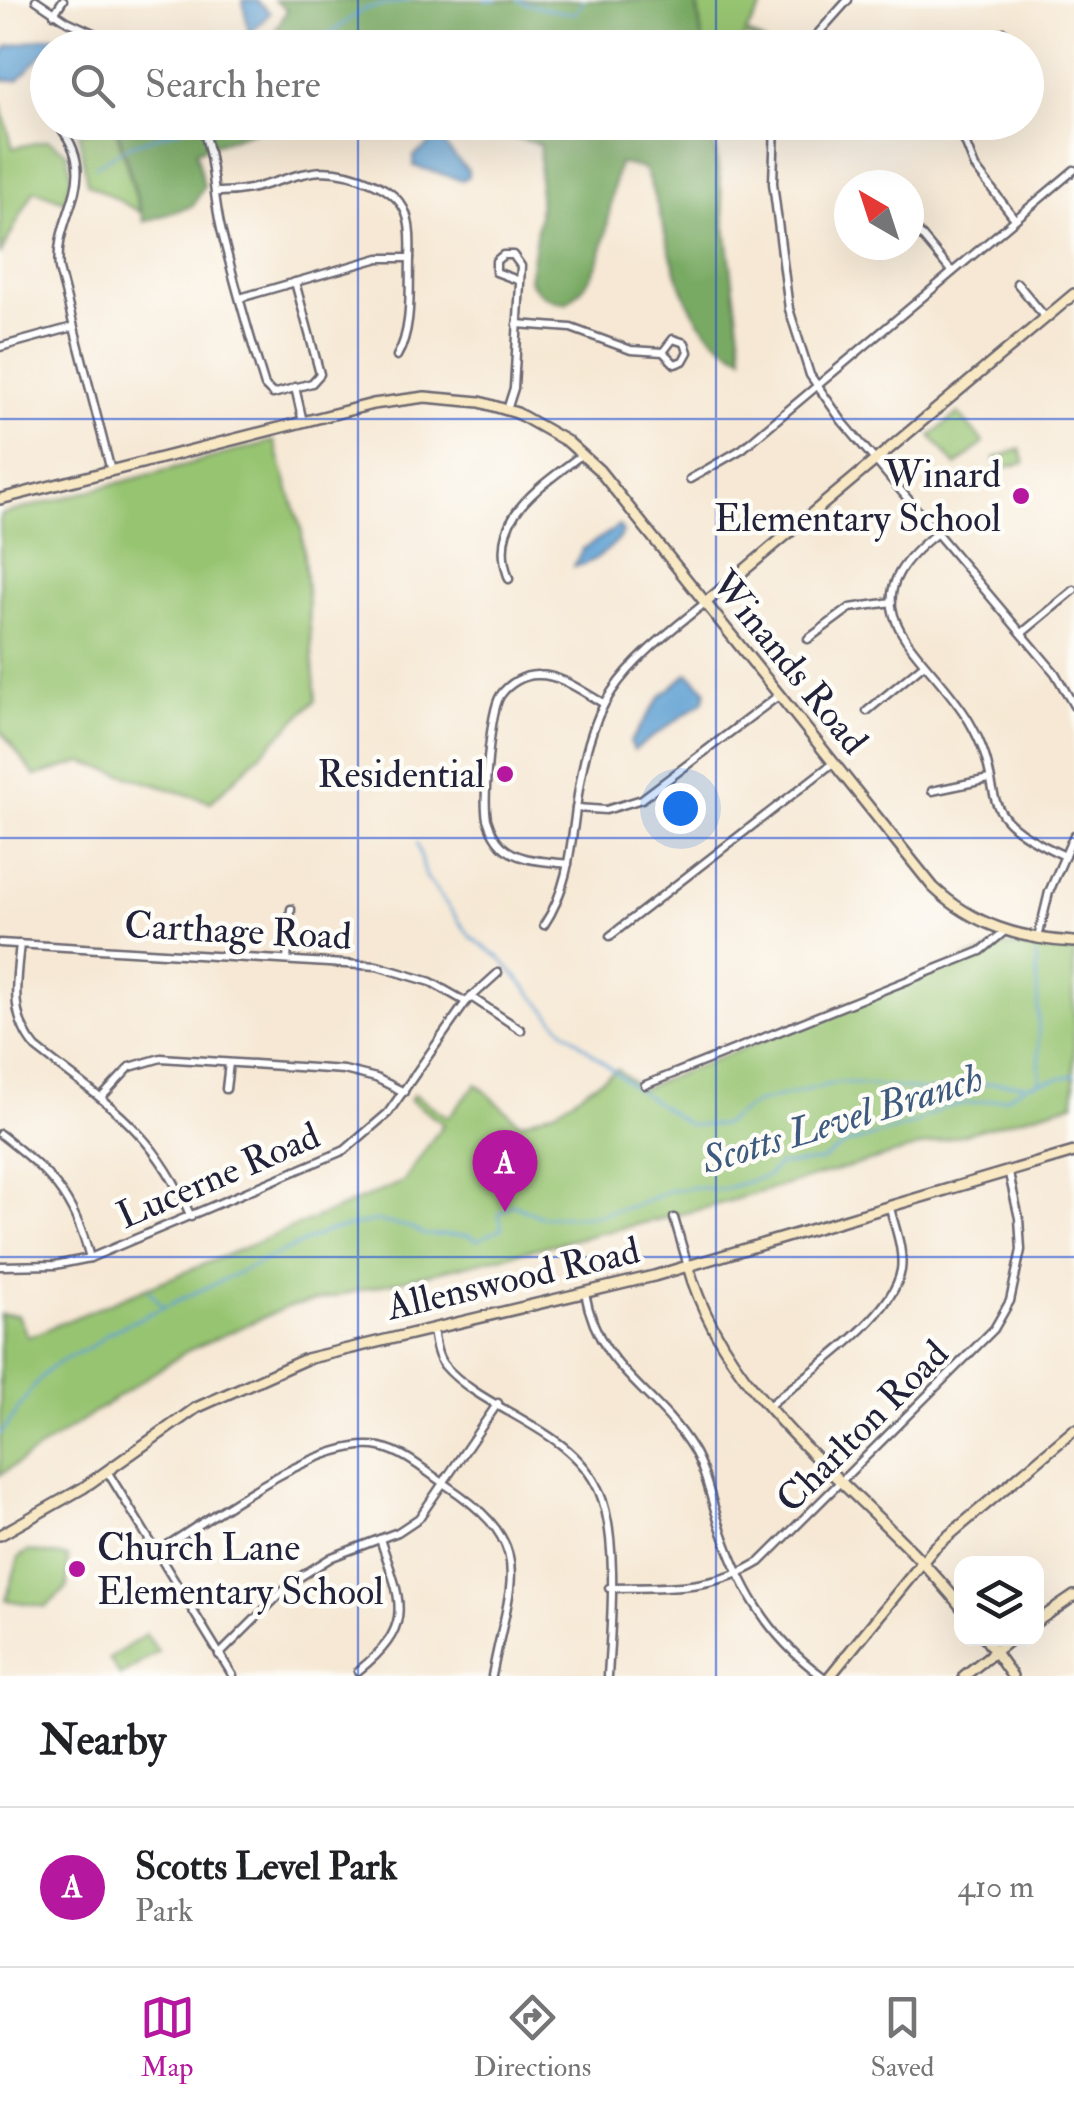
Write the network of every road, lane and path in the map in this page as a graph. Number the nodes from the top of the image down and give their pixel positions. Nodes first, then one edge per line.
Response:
1 (36, 0) edge
2 (64, 0) edge
3 (848, 0) edge
4 (54, 14) junction
5 (88, 30) edge
6 (821, 30) edge
7 (70, 140) edge
8 (206, 140) edge
9 (774, 140) edge
10 (965, 140) edge
11 (1074, 170) edge
12 (216, 192) junction
13 (1015, 219) junction
14 (924, 239) edge
15 (410, 258) junction
16 (952, 272) junction
17 (520, 281) junction
18 (295, 282) junction
19 (1017, 283) dead end
20 (1074, 294) edge
21 (240, 298) junction
22 (1044, 317) junction
23 (517, 324) junction
24 (73, 326) junction
25 (0, 346) edge
26 (663, 352) dead end
27 (397, 356) dead end
28 (816, 386) junction
29 (295, 387) junction
30 (507, 410) junction
31 (303, 422) junction
32 (582, 454) junction
33 (875, 460) junction
34 (110, 471) junction
35 (690, 479) dead end
36 (0, 499) edge
37 (937, 533) junction
38 (509, 578) dead end
39 (1074, 590) edge
40 (892, 602) junction
41 (705, 603) junction
42 (1022, 633) junction
43 (808, 639) dead end
44 (924, 665) junction
45 (778, 696) junction
46 (1073, 702) edge
47 (602, 703) junction
48 (868, 711) dead end
49 (834, 764) junction
50 (989, 778) junction
51 (932, 791) dead end
52 (576, 808) junction
53 (1074, 835) edge
54 (1065, 856) junction
55 (568, 864) junction
56 (291, 910) dead end
57 (544, 925) dead end
58 (1004, 931) junction
59 (610, 936) dead end
60 (1038, 939) junction
61 (1074, 942) edge
62 (0, 943) edge
63 (20, 944) junction
64 (287, 960) junction
65 (498, 973) dead end
66 (468, 1000) junction
67 (522, 1030) dead end
68 (229, 1063) junction
69 (645, 1085) dead end
70 (226, 1089) dead end
71 (404, 1092) junction
72 (100, 1098) junction
73 (0, 1134) edge
74 (1074, 1152) edge
75 (1008, 1174) junction
76 (890, 1208) junction
77 (191, 1217) junction
78 (674, 1218) dead end
79 (90, 1258) junction
80 (0, 1266) edge
81 (688, 1266) junction
82 (584, 1292) junction
83 (432, 1327) junction
84 (498, 1403) junction
85 (770, 1405) junction
86 (1074, 1430) edge
87 (107, 1470) junction
88 (844, 1482) junction
89 (444, 1484) junction
90 (0, 1536) edge
91 (380, 1538) junction
92 (156, 1552) junction
93 (924, 1559) junction
94 (737, 1574) junction
95 (609, 1588) junction
96 (1074, 1596) edge
97 (954, 1598) edge
98 (1044, 1617) edge
99 (991, 1646) edge
100 (1001, 1646) edge
101 (994, 1651) junction
102 (219, 1655) junction
103 (358, 1671) dead end
104 (233, 1676) edge
105 (492, 1676) edge
106 (608, 1676) edge
107 (826, 1676) edge
108 (964, 1676) edge
109 (1012, 1676) edge

1 - 4 street
2 - 4 street
3 - 6 street
4 - 5 street
7 - 24 street
8 - 12 street
9 - 28 street
10 - 13 street
11 - 13 street
12 - 15 street
12 - 21 street
13 - 16 street
14 - 16 street
15 - 18 street
15 - 27 street
16 - 28 street
17 - 17 street
17 - 23 street
18 - 21 street
18 - 29 street
19 - 22 street
20 - 22 street
21 - 29 street
22 - 33 street
23 - 26 street
23 - 30 street
24 - 25 street
24 - 34 street
28 - 33 street
28 - 35 street
29 - 31 street
30 - 31 street, Winands Road
30 - 32 street, Winands Road
31 - 34 street, Winands Road
32 - 38 street
32 - 41 street, Winands Road
33 - 37 street
33 - 41 street
34 - 36 street, Winands Road
37 - 40 street
37 - 42 street
39 - 42 street
40 - 43 street
40 - 44 street
41 - 45 street, Winands Road
41 - 47 street
42 - 46 street
44 - 48 street
44 - 50 street
45 - 49 street, Winands Road
45 - 52 street
47 - 52 street
47 - 55 street
49 - 58 street, Winands Road
49 - 59 street
50 - 51 street
50 - 54 street
52 - 55 street
53 - 54 street
54 - 60 street
55 - 57 street
56 - 64 street
58 - 60 street, Winands Road
58 - 69 street
60 - 61 street, Winands Road
62 - 63 street, Carthage Road
63 - 64 street, Carthage Road
63 - 72 street
64 - 66 street, Carthage Road
65 - 66 street, Lucerne Road
66 - 67 street, Carthage Road
66 - 71 street, Lucerne Road
68 - 70 street
68 - 71 street
68 - 72 street
71 - 77 street, Lucerne Road
72 - 77 street
73 - 79 street
74 - 75 street, Allenswood Road
75 - 76 street, Allenswood Road
75 - 88 street, Charlton Road
76 - 81 street, Allenswood Road
76 - 85 street
77 - 79 street, Lucerne Road
78 - 81 street
79 - 80 street, Lucerne Road
81 - 82 street, Allenswood Road
81 - 85 street
82 - 83 street, Allenswood Road
82 - 94 street
83 - 84 street
83 - 87 street, Allenswood Road
84 - 89 street
84 - 95 street
85 - 88 street
86 - 93 street
87 - 90 street, Allenswood Road
87 - 92 street
88 - 93 street
88 - 94 street, Charlton Road
89 - 91 street
89 - 92 street
89 - 105 street
91 - 102 street
91 - 103 street
92 - 102 street
93 - 97 street
93 - 107 street
94 - 95 street, Charlton Road
94 - 107 street
95 - 106 street
96 - 98 street
99 - 101 street
100 - 101 street
101 - 108 street
101 - 109 street
102 - 104 street

